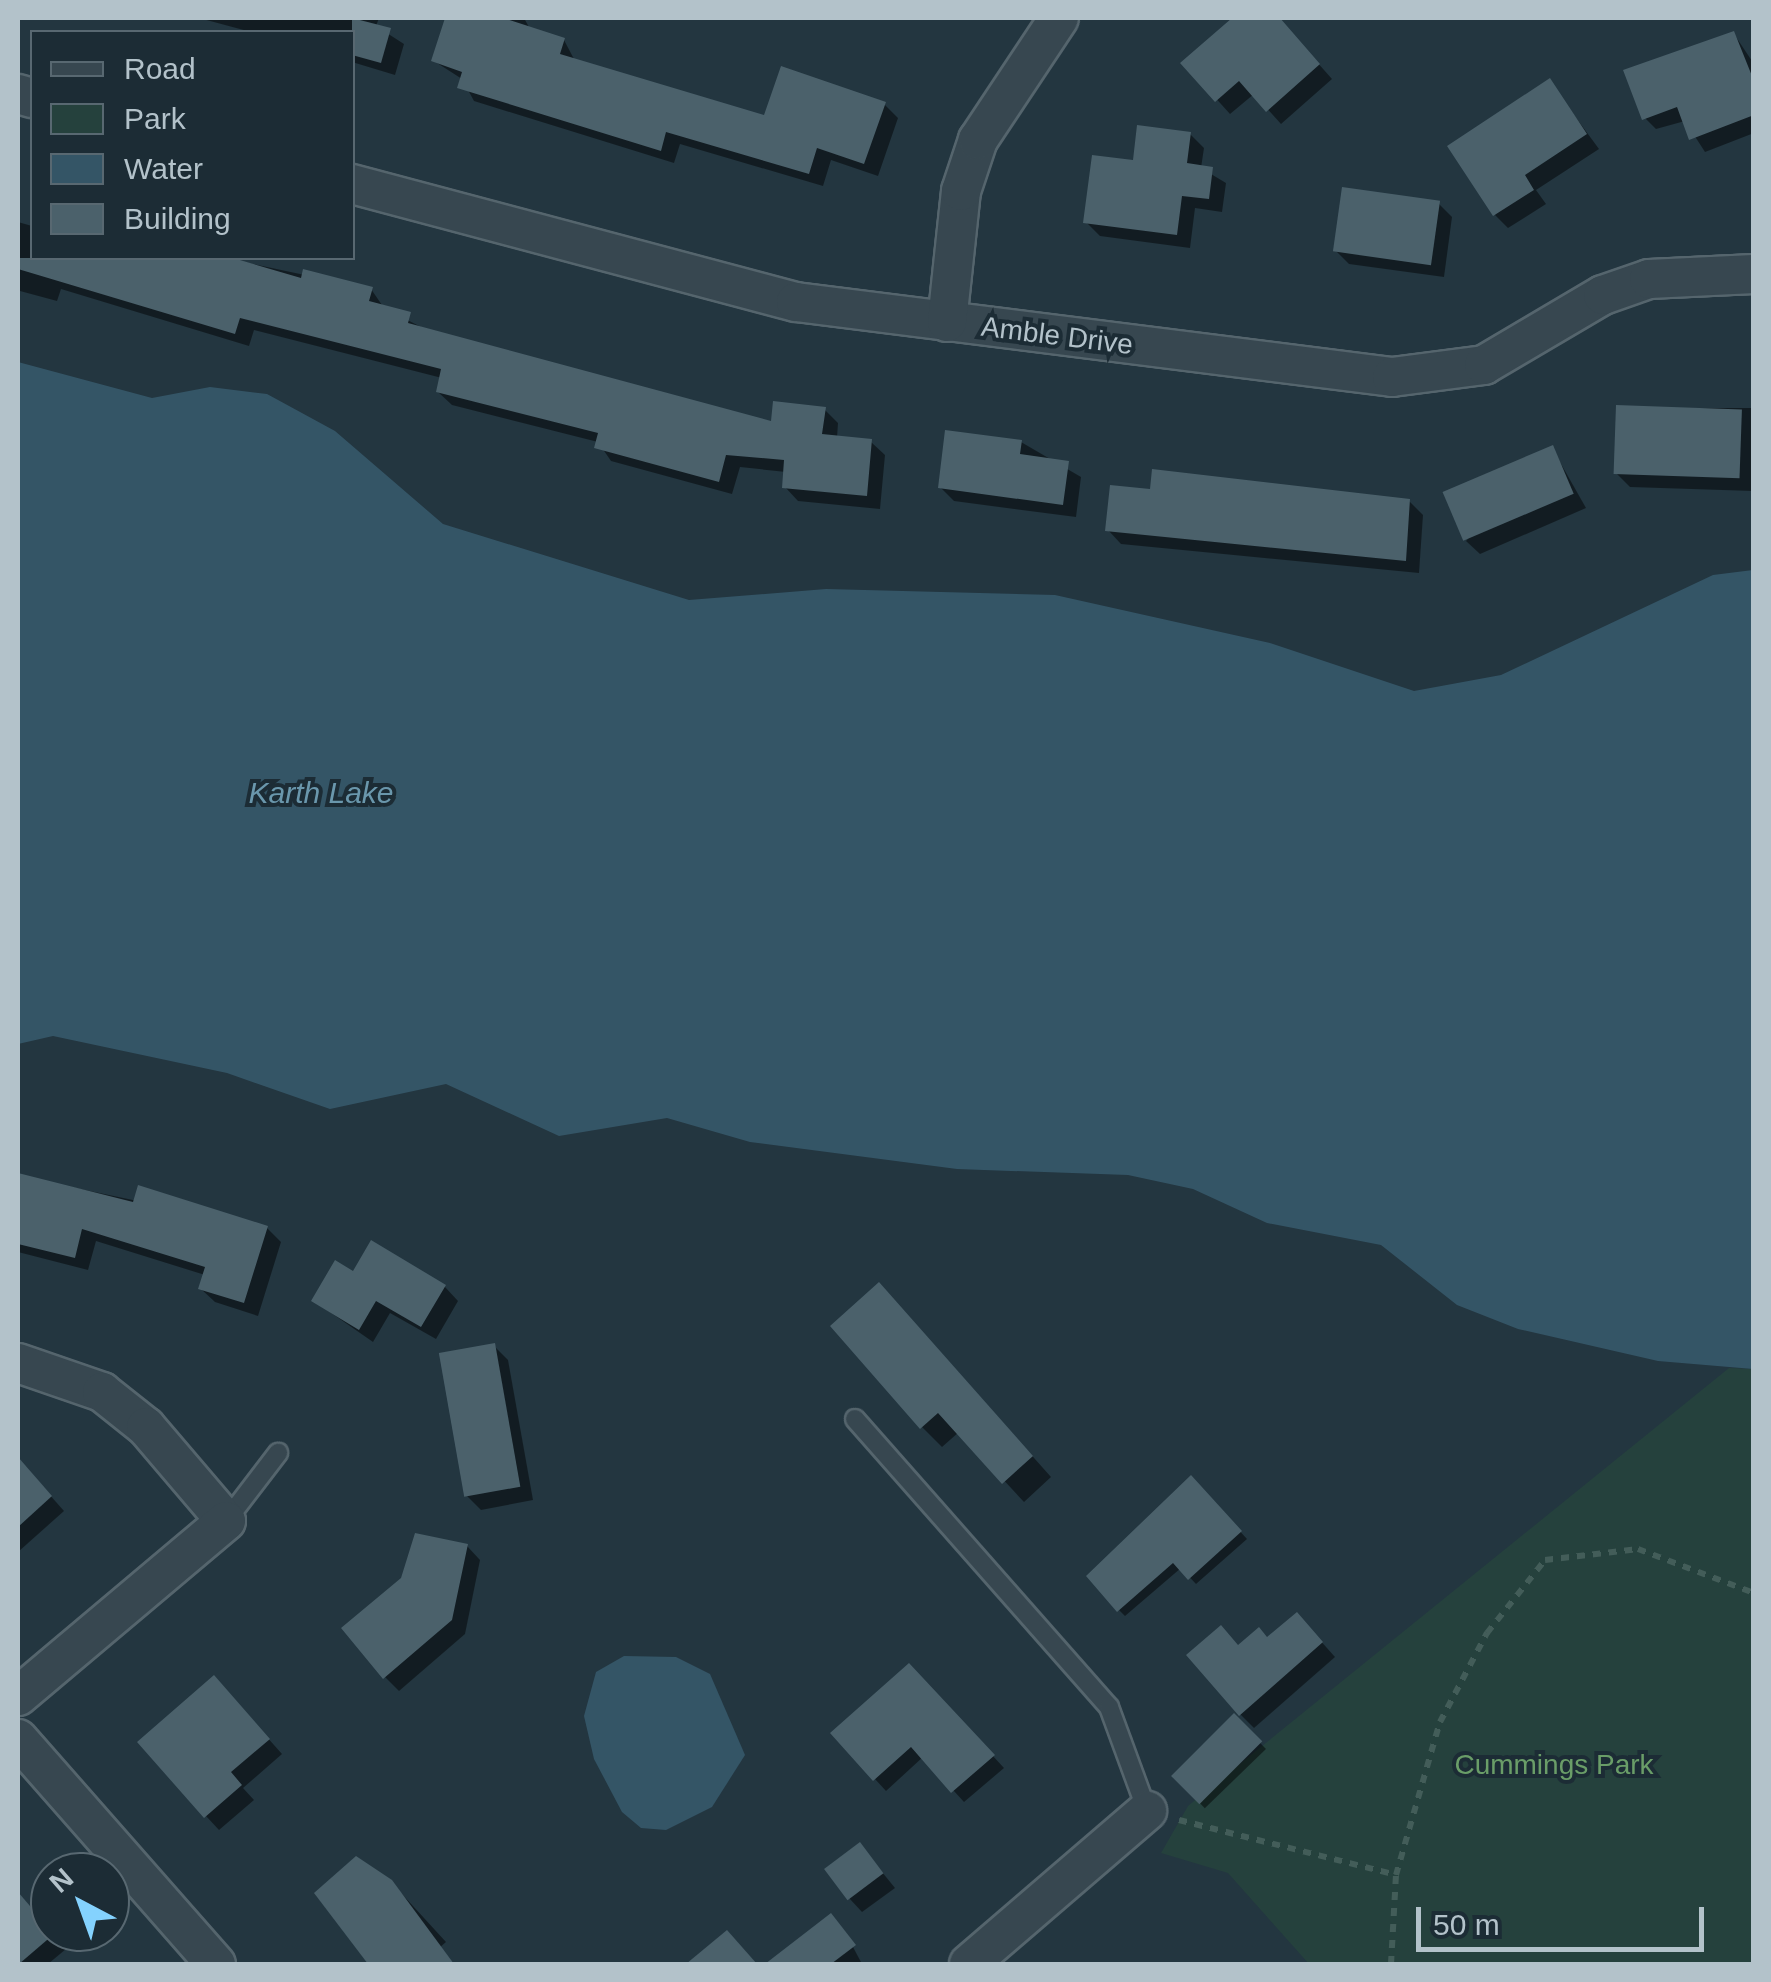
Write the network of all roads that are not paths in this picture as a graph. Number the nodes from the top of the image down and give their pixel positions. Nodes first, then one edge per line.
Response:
1 (1059, 18) edge
2 (355, 185) edge
3 (1754, 274) edge
4 (947, 322) junction
5 (18, 1363) edge
6 (855, 1419) dead end
7 (278, 1452) dead end
8 (226, 1520) junction
9 (18, 1696) edge
10 (18, 1739) edge
11 (1147, 1812) joint
12 (216, 1964) edge
13 (969, 1964) edge

1 - 4 street
2 - 4 street, Amble Drive
3 - 4 street, Amble Drive
5 - 8 street
6 - 11 lane
7 - 8 lane
8 - 9 street
10 - 12 street
11 - 13 street

